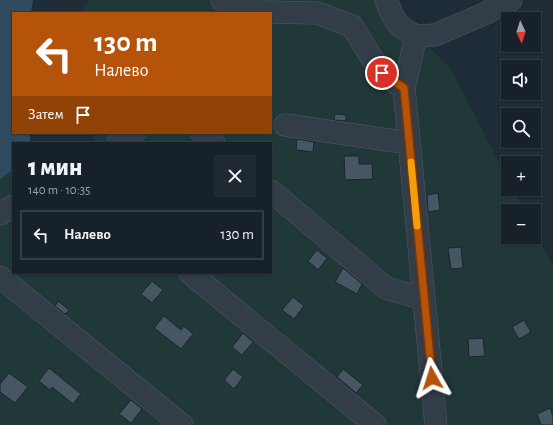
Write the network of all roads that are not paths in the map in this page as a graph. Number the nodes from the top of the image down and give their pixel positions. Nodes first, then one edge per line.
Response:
1 (222, 0) edge
2 (386, 0) edge
3 (511, 0) edge
4 (264, 12) edge
5 (272, 12) edge
6 (416, 36) junction
7 (404, 88) junction
8 (285, 125) dead end
9 (132, 134) edge
10 (203, 134) edge
11 (120, 142) edge
12 (213, 142) edge
13 (409, 142) junction
14 (272, 192) edge
15 (12, 207) edge
16 (0, 214) edge
17 (191, 274) edge
18 (0, 277) edge
19 (424, 299) junction
20 (182, 425) edge
21 (375, 425) edge
22 (436, 425) edge

1 - 4 street
2 - 6 street
3 - 6 street
5 - 7 street
6 - 7 street
7 - 13 street
8 - 13 street
9 - 11 street
10 - 12 street
13 - 19 street
14 - 19 street
15 - 16 street
17 - 21 street
18 - 20 street
19 - 22 street

